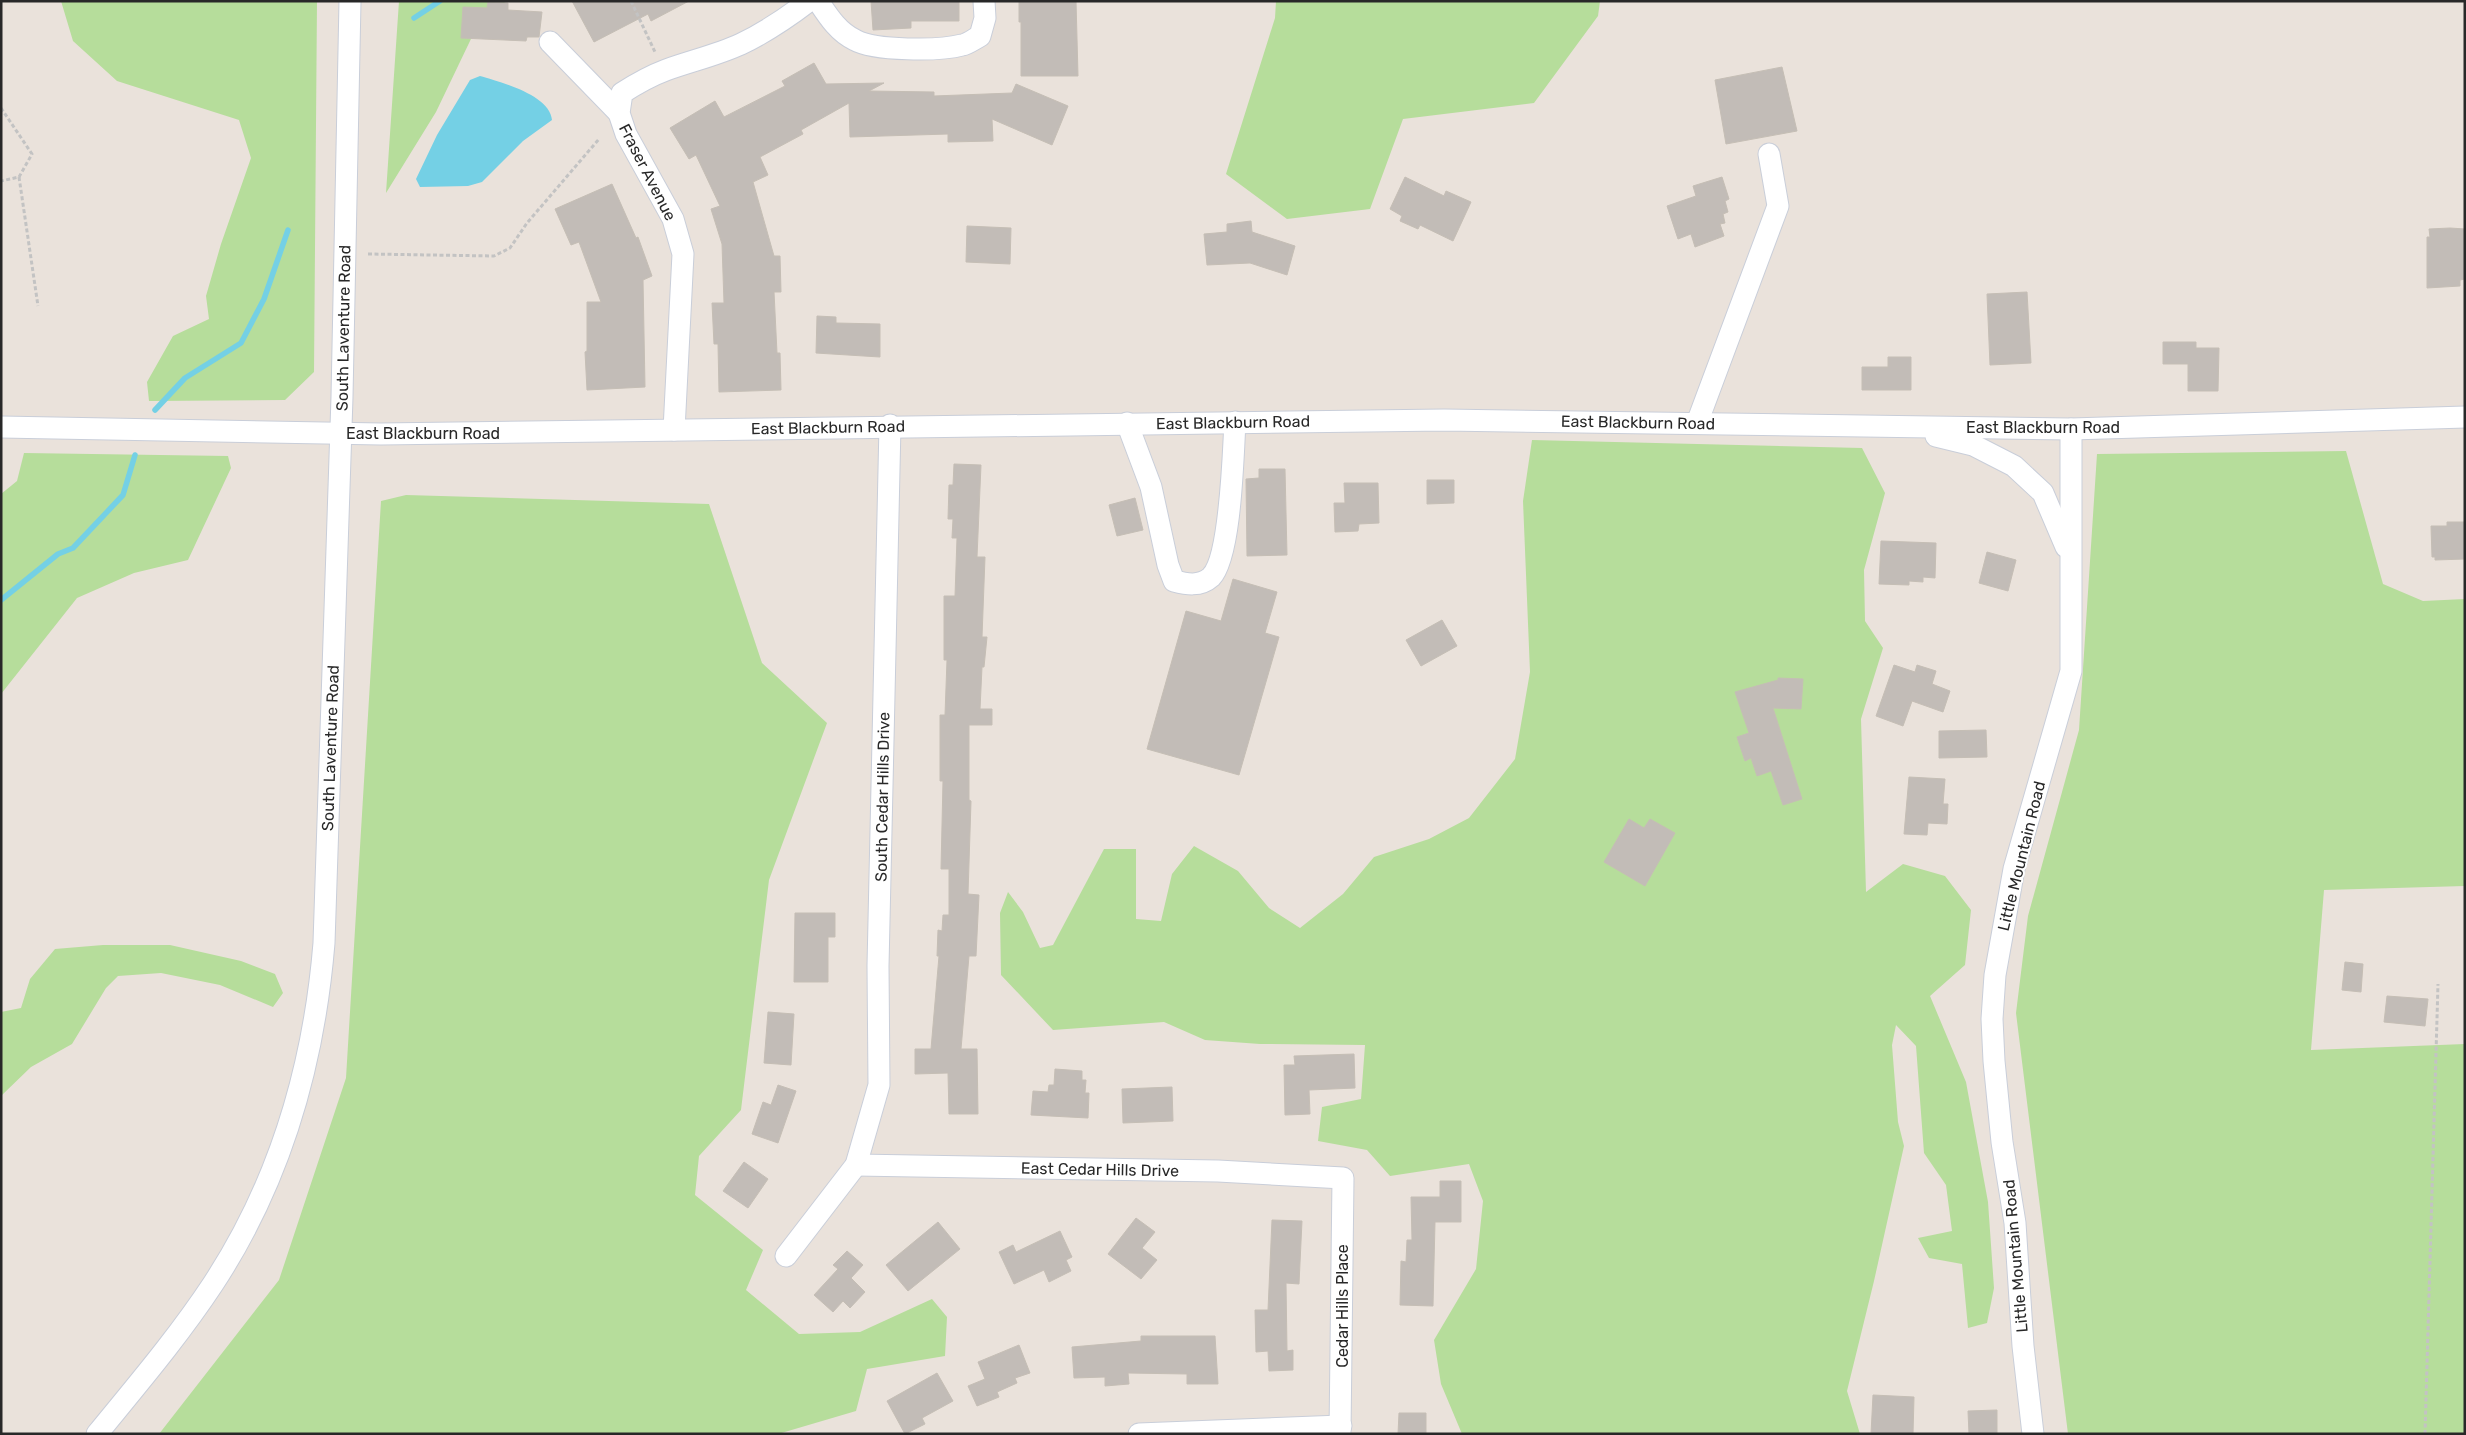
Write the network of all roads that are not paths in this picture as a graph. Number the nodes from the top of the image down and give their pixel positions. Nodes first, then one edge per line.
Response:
1 (350, 1) edge
2 (809, 1) edge
3 (818, 1) edge
4 (984, 1) edge
5 (550, 42) dead end
6 (619, 113) junction
7 (1769, 154) dead end
8 (2465, 417) edge
9 (1235, 422) junction
10 (1127, 423) junction
11 (1697, 423) junction
12 (890, 425) junction
13 (1901, 427) junction
14 (1, 428) edge
15 (2071, 429) junction
16 (674, 430) junction
17 (340, 433) junction
18 (2071, 561) junction
19 (856, 1166) junction
20 (1342, 1178) joint
21 (786, 1256) dead end
22 (1340, 1430) edge
23 (97, 1434) edge
24 (1140, 1434) edge
25 (2033, 1434) edge

1 - 17 street, South Laventure Road
2 - 6 street, Fraser Avenue
3 - 4 street
5 - 6 street
6 - 16 street, Fraser Avenue
7 - 11 street
8 - 15 street, East Blackburn Road
9 - 10 street, East Blackburn Road
9 - 10 street
9 - 11 street, East Blackburn Road
10 - 12 street, East Blackburn Road
11 - 13 street, East Blackburn Road
12 - 16 street, East Blackburn Road
12 - 19 street, South Cedar Hills Drive
13 - 15 street, East Blackburn Road
13 - 18 street
14 - 17 street, East Blackburn Road
15 - 18 street, Little Mountain Road
16 - 17 street, East Blackburn Road
17 - 23 street, South Laventure Road
18 - 25 street, Little Mountain Road
19 - 20 street, East Cedar Hills Drive
19 - 21 street
20 - 22 street, Cedar Hills Place
22 - 24 street

